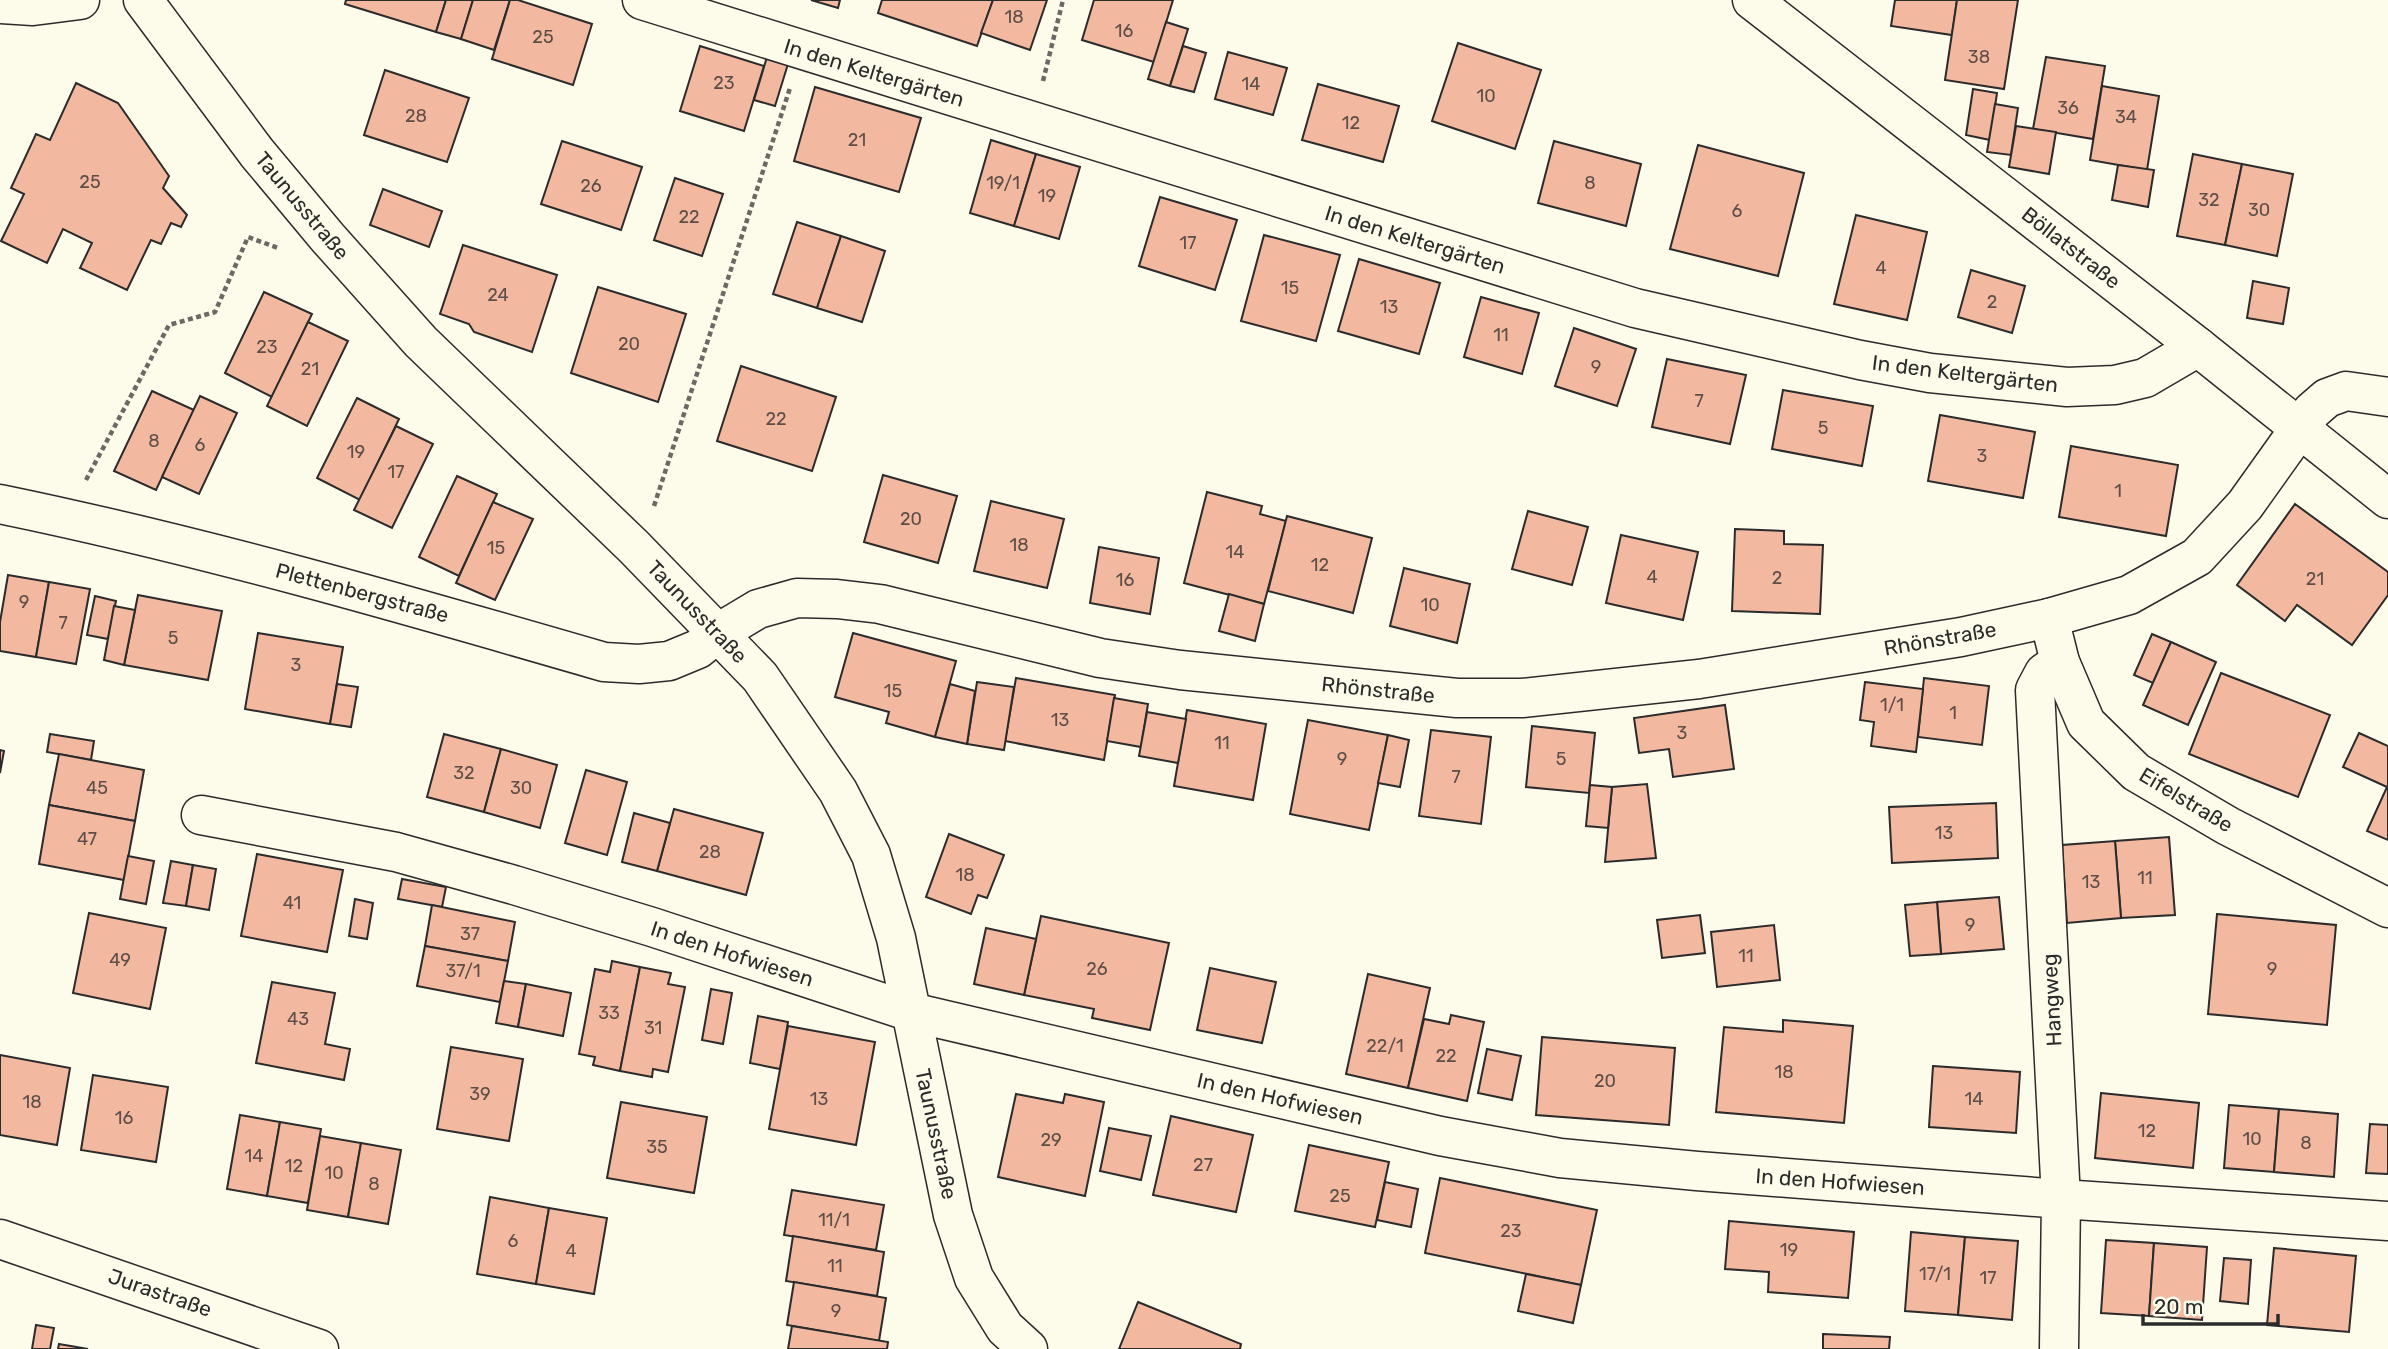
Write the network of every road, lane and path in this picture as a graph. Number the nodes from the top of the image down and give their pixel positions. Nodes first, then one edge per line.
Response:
1 (80, 0) edge
2 (143, 0) edge
3 (642, 0) edge
4 (1063, 0) edge
5 (1752, 0) edge
6 (0, 4) edge
7 (802, 51) junction
8 (1033, 122) junction
9 (328, 238) junction
10 (2198, 347) junction
11 (2388, 397) edge
12 (2300, 428) junction
13 (2388, 499) edge
14 (0, 505) edge
15 (65, 518) junction
16 (634, 547) junction
17 (2049, 618) junction
18 (718, 633) junction
19 (2060, 662) junction
20 (201, 815) dead end
21 (2388, 908) edge
22 (911, 1012) junction
23 (2061, 1199) junction
24 (2388, 1221) edge
25 (0, 1239) edge
26 (319, 1349) edge
27 (1028, 1349) edge
28 (2059, 1349) edge

1 - 6 street
2 - 9 street, Taunusstraße
3 - 7 street, In den Keltergärten
4 - 8 path
5 - 10 street, Böllatstraße
7 - 8 street, In den Keltergärten
7 - 16 path
8 - 10 street, In den Keltergärten
9 - 15 path
9 - 16 street, Taunusstraße
10 - 12 street, Böllatstraße
11 - 12 street
12 - 13 street, Böllatstraße
12 - 17 street
14 - 15 street, Plettenbergstraße
15 - 18 street, Plettenbergstraße
16 - 18 street, Taunusstraße
17 - 18 street, Rhönstraße
17 - 19 street, Eifelstraße
18 - 22 street, Taunusstraße
19 - 21 street, Eifelstraße
19 - 23 street, Hangweg
20 - 22 street, In den Hofwiesen
22 - 23 street, In den Hofwiesen
22 - 27 street, Taunusstraße
23 - 24 street, In den Hofwiesen
23 - 28 street, Hangweg
25 - 26 street, Jurastraße

